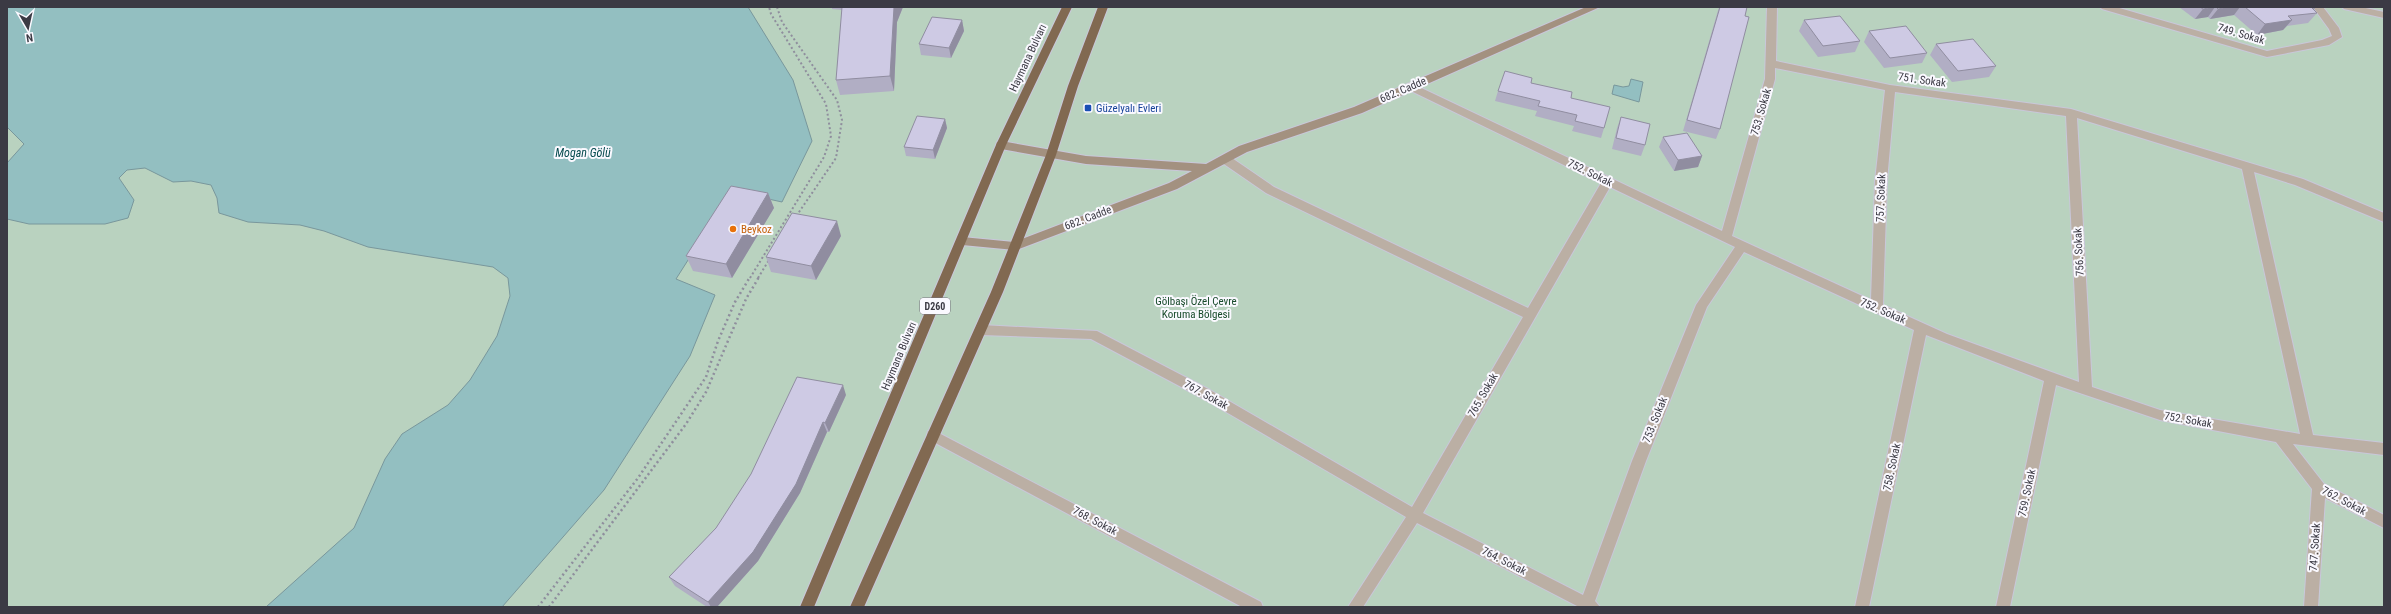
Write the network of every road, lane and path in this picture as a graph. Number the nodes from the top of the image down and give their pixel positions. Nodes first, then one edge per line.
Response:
1 (769, 7) edge
2 (777, 7) edge
3 (1068, 7) edge
4 (1103, 7) edge
5 (1595, 7) edge
6 (1772, 7) edge
7 (2105, 7) edge
8 (2318, 7) edge
9 (2347, 7) edge
10 (2384, 15) edge
11 (1770, 62) junction
12 (1411, 87) junction
13 (1890, 88) junction
14 (2071, 113) junction
15 (1001, 145) junction
16 (1051, 155) junction
17 (1225, 159) junction
18 (2247, 166) junction
19 (1209, 168) junction
20 (1608, 181) junction
21 (796, 217) edge
22 (2384, 218) edge
23 (1726, 238) junction
24 (962, 241) junction
25 (1015, 246) junction
26 (1742, 246) junction
27 (773, 254) edge
28 (1877, 308) junction
29 (1529, 314) junction
30 (1921, 327) junction
31 (982, 330) junction
32 (2051, 378) junction
33 (2086, 391) junction
34 (933, 434) junction
35 (2280, 437) junction
36 (2308, 440) junction
37 (2384, 449) edge
38 (2319, 488) junction
39 (1414, 515) junction
40 (2384, 522) edge
41 (1590, 605) edge
42 (538, 607) edge
43 (549, 607) edge
44 (807, 607) edge
45 (857, 607) edge
46 (1256, 607) edge
47 (1356, 607) edge
48 (1862, 607) edge
49 (2003, 607) edge
50 (2311, 607) edge

1 - 42 path
2 - 21 path
3 - 15 highway, Haymana Bulvarı / D260
4 - 16 highway
5 - 12 main road, 682. Cadde
6 - 11 street, 753. Sokak
7 - 8 street, 749. Sokak
9 - 10 street
11 - 13 street, 751. Sokak
11 - 23 street, 753. Sokak
12 - 17 main road, 682. Cadde
12 - 20 street, 752. Sokak
13 - 14 street, 751. Sokak
13 - 28 street, 757. Sokak
14 - 18 street
14 - 33 street, 756. Sokak
15 - 16 main road
15 - 24 highway, Haymana Bulvarı / D260
16 - 19 main road
16 - 25 highway
17 - 19 main road, 682. Cadde
17 - 29 street
18 - 22 street
18 - 36 street
19 - 25 main road, 682. Cadde
20 - 23 street, 752. Sokak
20 - 29 street, 765. Sokak
23 - 26 street, 752. Sokak
24 - 25 main road, 682. Cadde
24 - 44 highway, Haymana Bulvarı / D260
25 - 31 highway
26 - 28 street, 752. Sokak
26 - 41 street, 753. Sokak
27 - 43 path
28 - 30 street, 752. Sokak
29 - 39 street, 765. Sokak
30 - 32 street, 752. Sokak
30 - 48 street, 758. Sokak
31 - 34 highway
31 - 39 street, 767. Sokak
32 - 33 street, 752. Sokak
32 - 49 street, 759. Sokak
33 - 35 street, 752. Sokak
34 - 45 highway
34 - 46 street, 768. Sokak
35 - 36 street, 752. Sokak
35 - 38 street, 762. Sokak
36 - 37 street, 752. Sokak
38 - 40 street, 762. Sokak
38 - 50 street, 747. Sokak
39 - 41 street, 764. Sokak
39 - 47 street, 765. Sokak

